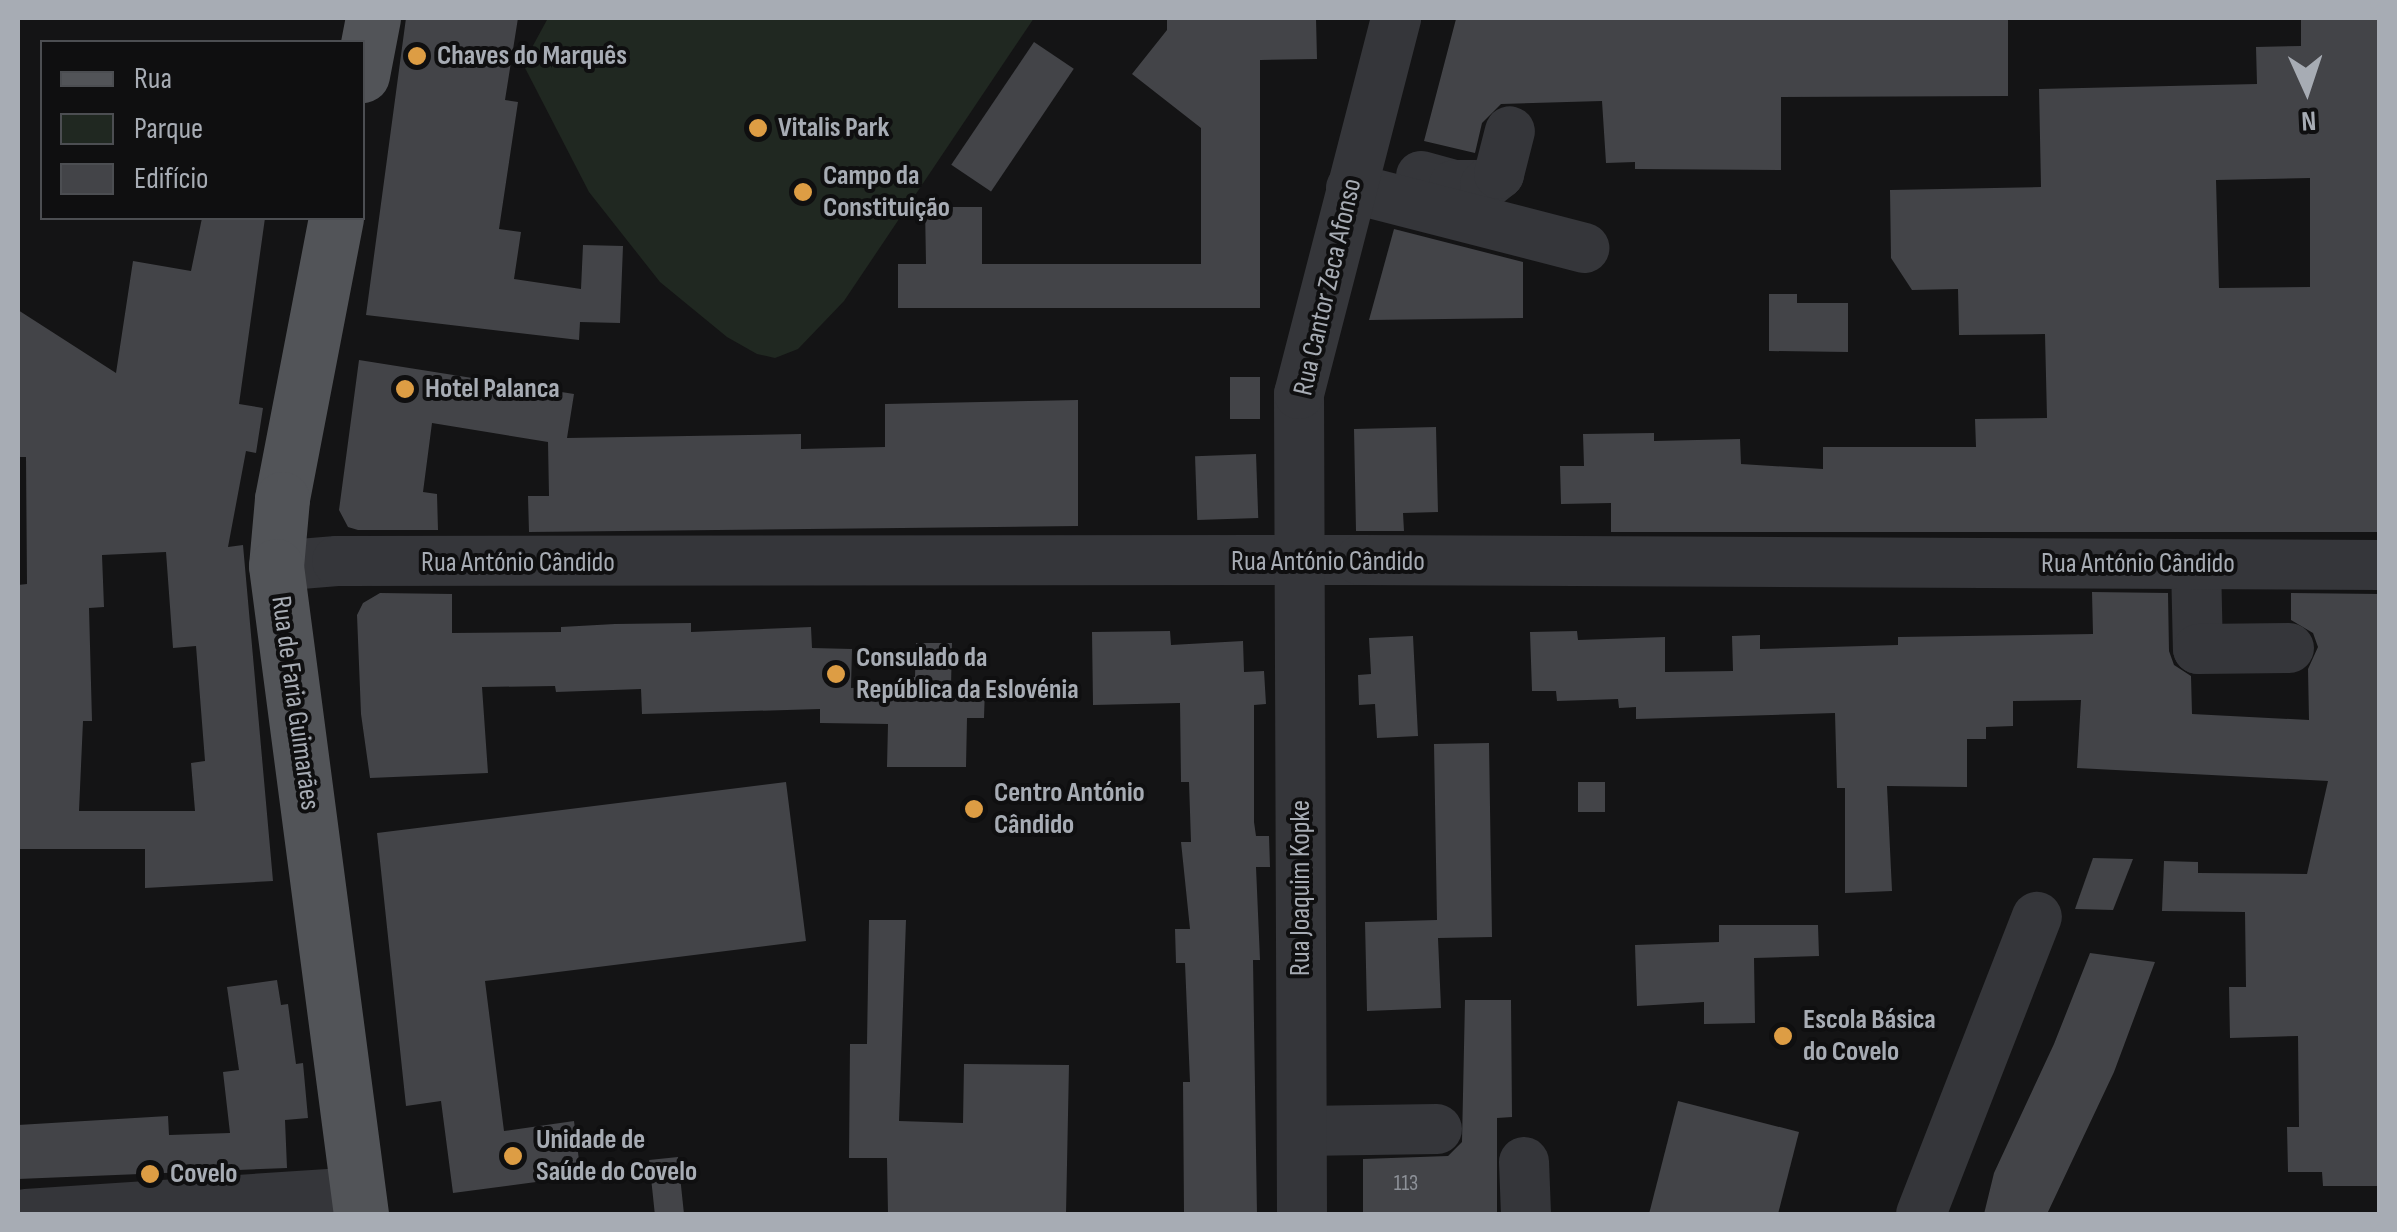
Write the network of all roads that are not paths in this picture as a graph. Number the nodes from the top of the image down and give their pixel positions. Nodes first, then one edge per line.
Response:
1 (1396, 18) edge
2 (1510, 131) dead end
3 (1354, 175) junction
4 (336, 220) edge
5 (1584, 248) dead end
6 (1299, 562) junction
7 (2196, 564) junction
8 (2380, 564) edge
9 (276, 566) junction
10 (2289, 648) dead end
11 (2037, 917) dead end
12 (1437, 1129) dead end
13 (1302, 1131) junction
14 (1524, 1162) dead end
15 (367, 1207) edge
16 (26, 1214) edge
17 (1302, 1214) edge
18 (1526, 1214) edge
19 (1921, 1214) edge

1 - 3 street, Rua Cantor Zeca Afonso
2 - 3 street
3 - 5 street
3 - 6 street, Rua Cantor Zeca Afonso
4 - 9 main road, Rua de Faria Guimarães
6 - 7 street, Rua António Cândido
6 - 9 street, Rua António Cândido
6 - 13 street, Rua Joaquim Kopke
7 - 8 street, Rua António Cândido
7 - 10 street
9 - 15 main road, Rua de Faria Guimarães
11 - 19 street
12 - 13 street
13 - 17 street, Rua Joaquim Kopke
14 - 18 street
15 - 16 street

